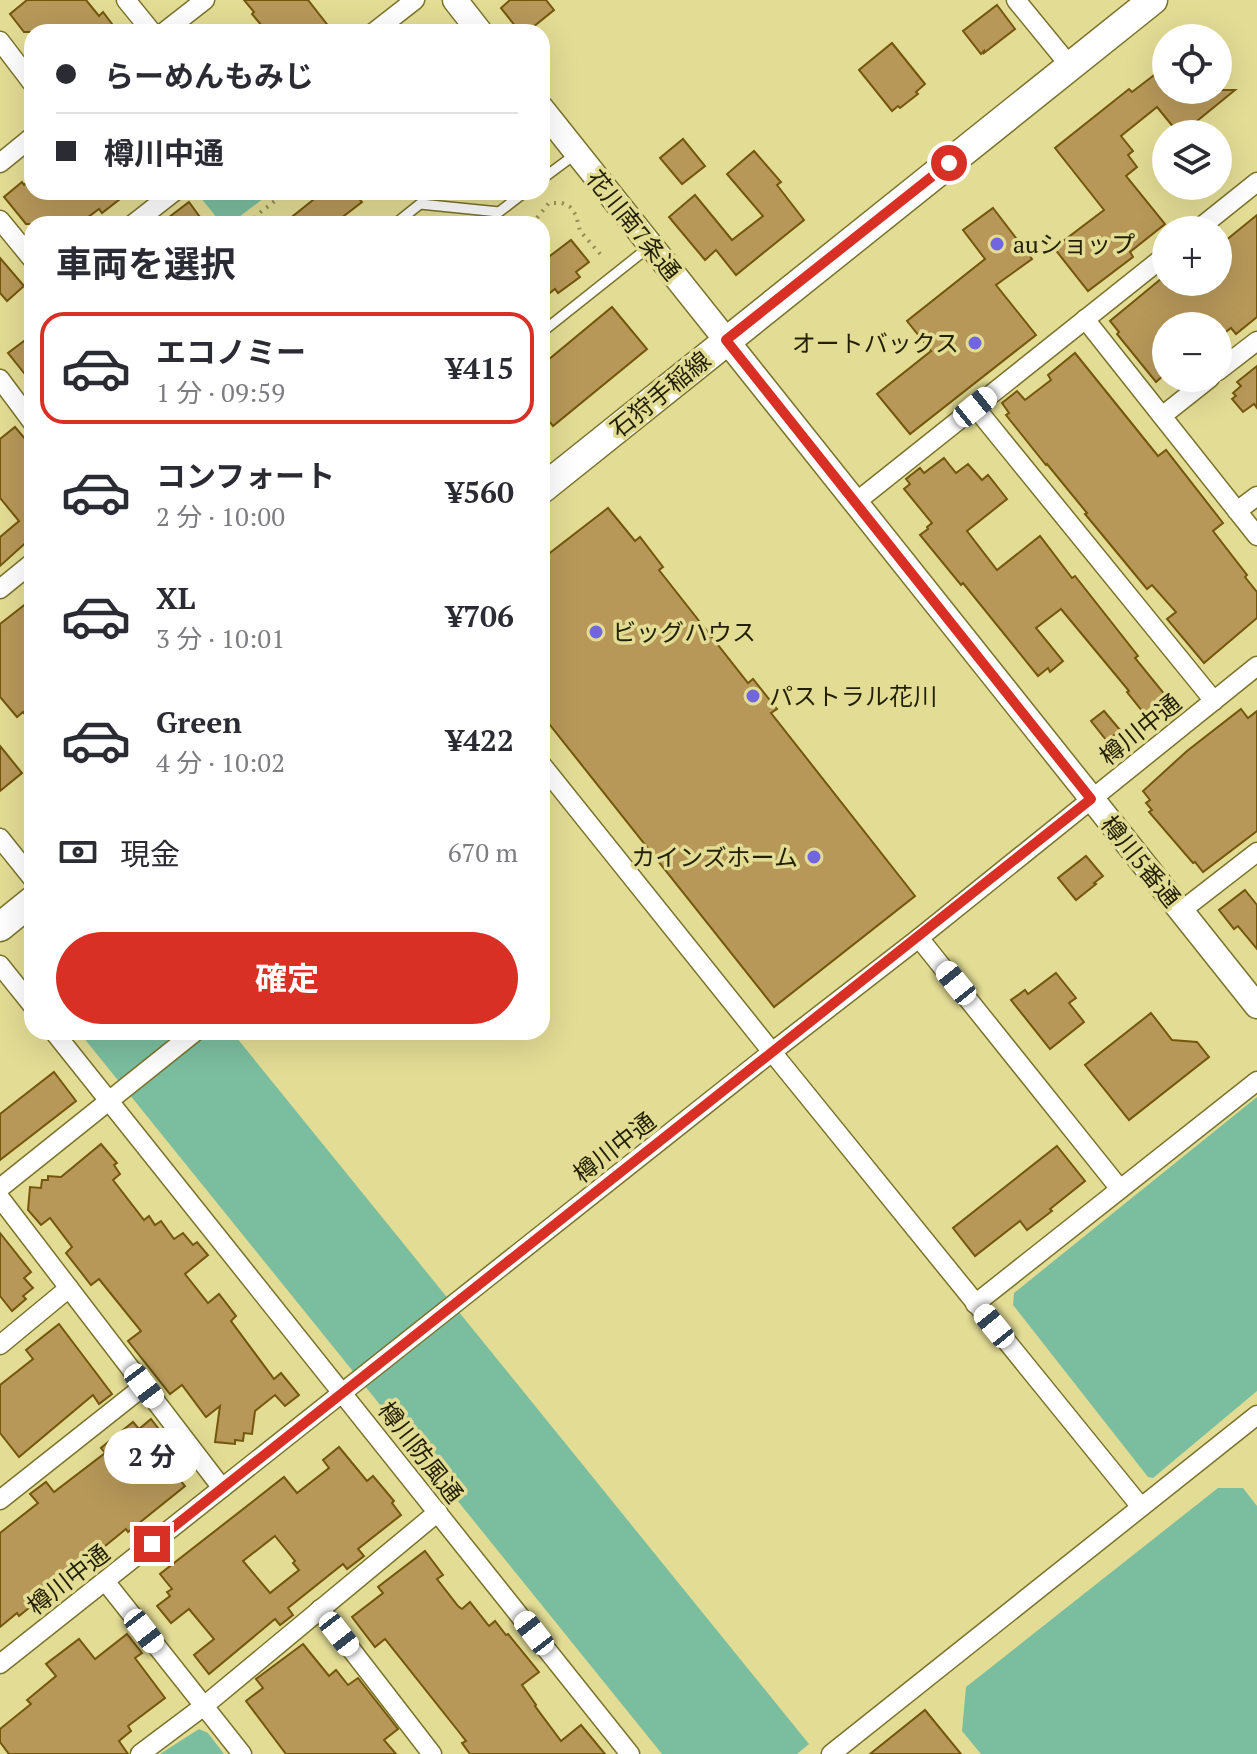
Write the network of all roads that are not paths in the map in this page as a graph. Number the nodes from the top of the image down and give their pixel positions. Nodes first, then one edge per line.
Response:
1 (126, 0) edge
2 (205, 0) edge
3 (415, 0) edge
4 (455, 0) edge
5 (1016, 0) edge
6 (1153, 0) edge
7 (146, 24) edge
8 (174, 24) edge
9 (384, 24) edge
10 (474, 24) edge
11 (0, 41) edge
12 (1070, 66) junction
13 (24, 72) edge
14 (550, 119) edge
15 (24, 144) edge
16 (577, 153) junction
17 (0, 163) edge
18 (550, 173) edge
19 (1257, 182) edge
20 (164, 200) edge
21 (515, 200) edge
22 (143, 216) edge
23 (405, 216) edge
24 (1214, 216) edge
25 (0, 220) edge
26 (651, 245) junction
27 (24, 249) edge
28 (1152, 266) edge
29 (1085, 319) junction
30 (550, 326) edge
31 (726, 340) junction
32 (1257, 341) edge
33 (1232, 360) edge
34 (0, 379) edge
35 (1192, 392) edge
36 (975, 407) junction
37 (24, 411) edge
38 (1162, 416) junction
39 (550, 483) edge
40 (1257, 496) edge
41 (856, 502) junction
42 (1237, 511) junction
43 (1257, 536) edge
44 (24, 570) edge
45 (0, 589) edge
46 (1257, 666) edge
47 (1214, 701) junction
48 (550, 775) edge
49 (1091, 799) junction
50 (0, 838) edge
51 (1257, 852) edge
52 (24, 868) edge
53 (24, 908) edge
54 (1181, 911) junction
55 (0, 927) edge
56 (919, 938) junction
57 (0, 965) edge
58 (24, 995) edge
59 (1257, 1006) edge
60 (60, 1040) edge
61 (185, 1040) edge
62 (772, 1052) junction
63 (1257, 1081) edge
64 (109, 1101) junction
65 (0, 1188) edge
66 (1120, 1189) junction
67 (0, 1198) edge
68 (69, 1288) junction
69 (975, 1304) junction
70 (0, 1345) edge
71 (144, 1386) junction
72 (343, 1392) junction
73 (1257, 1415) edge
74 (222, 1488) junction
75 (0, 1500) edge
76 (1141, 1507) junction
77 (438, 1512) junction
78 (105, 1581) junction
79 (320, 1609) junction
80 (0, 1664) edge
81 (204, 1706) junction
82 (140, 1754) edge
83 (242, 1754) edge
84 (432, 1754) edge
85 (630, 1754) edge
86 (831, 1754) edge

1 - 7 street
2 - 8 street
3 - 9 street
4 - 10 street
5 - 12 street
6 - 12 main road, 石狩手稲線
11 - 13 street
12 - 31 main road, 石狩手稲線
14 - 16 street, 花川南7条通
15 - 17 street
16 - 18 lane
16 - 26 street, 花川南7条通
19 - 24 street
20 - 22 street
21 - 23 lane
25 - 27 street
26 - 30 lane
26 - 31 street, 花川南7条通
28 - 29 street
29 - 36 street
29 - 38 street
31 - 39 main road, 石狩手稲線
31 - 41 street, 樽川5番通
32 - 33 street
34 - 37 street
35 - 38 street
36 - 41 street
36 - 47 street
38 - 42 street
40 - 42 street
41 - 49 street, 樽川5番通
42 - 43 street
44 - 45 street
46 - 47 street, 樽川中通
47 - 49 street, 樽川中通
48 - 62 street
49 - 54 street, 樽川5番通
49 - 56 street, 樽川中通
50 - 52 street
51 - 54 street
53 - 55 main road
54 - 59 street, 樽川5番通
56 - 62 street, 樽川中通
56 - 66 street
57 - 58 street
60 - 64 street, 樽川防風通
61 - 64 street
62 - 69 street
62 - 72 street, 樽川中通
63 - 66 street
64 - 65 street
64 - 72 street, 樽川防風通
66 - 69 street
67 - 68 street
68 - 70 street
68 - 71 street
69 - 76 street
71 - 74 street
71 - 75 street
72 - 74 street, 樽川中通
72 - 77 street, 樽川防風通
73 - 76 street
74 - 78 street, 樽川中通
76 - 86 street
77 - 79 street
77 - 85 street, 樽川防風通
78 - 80 street, 樽川中通
78 - 81 street
79 - 81 street
79 - 84 street
81 - 82 street
81 - 83 street

